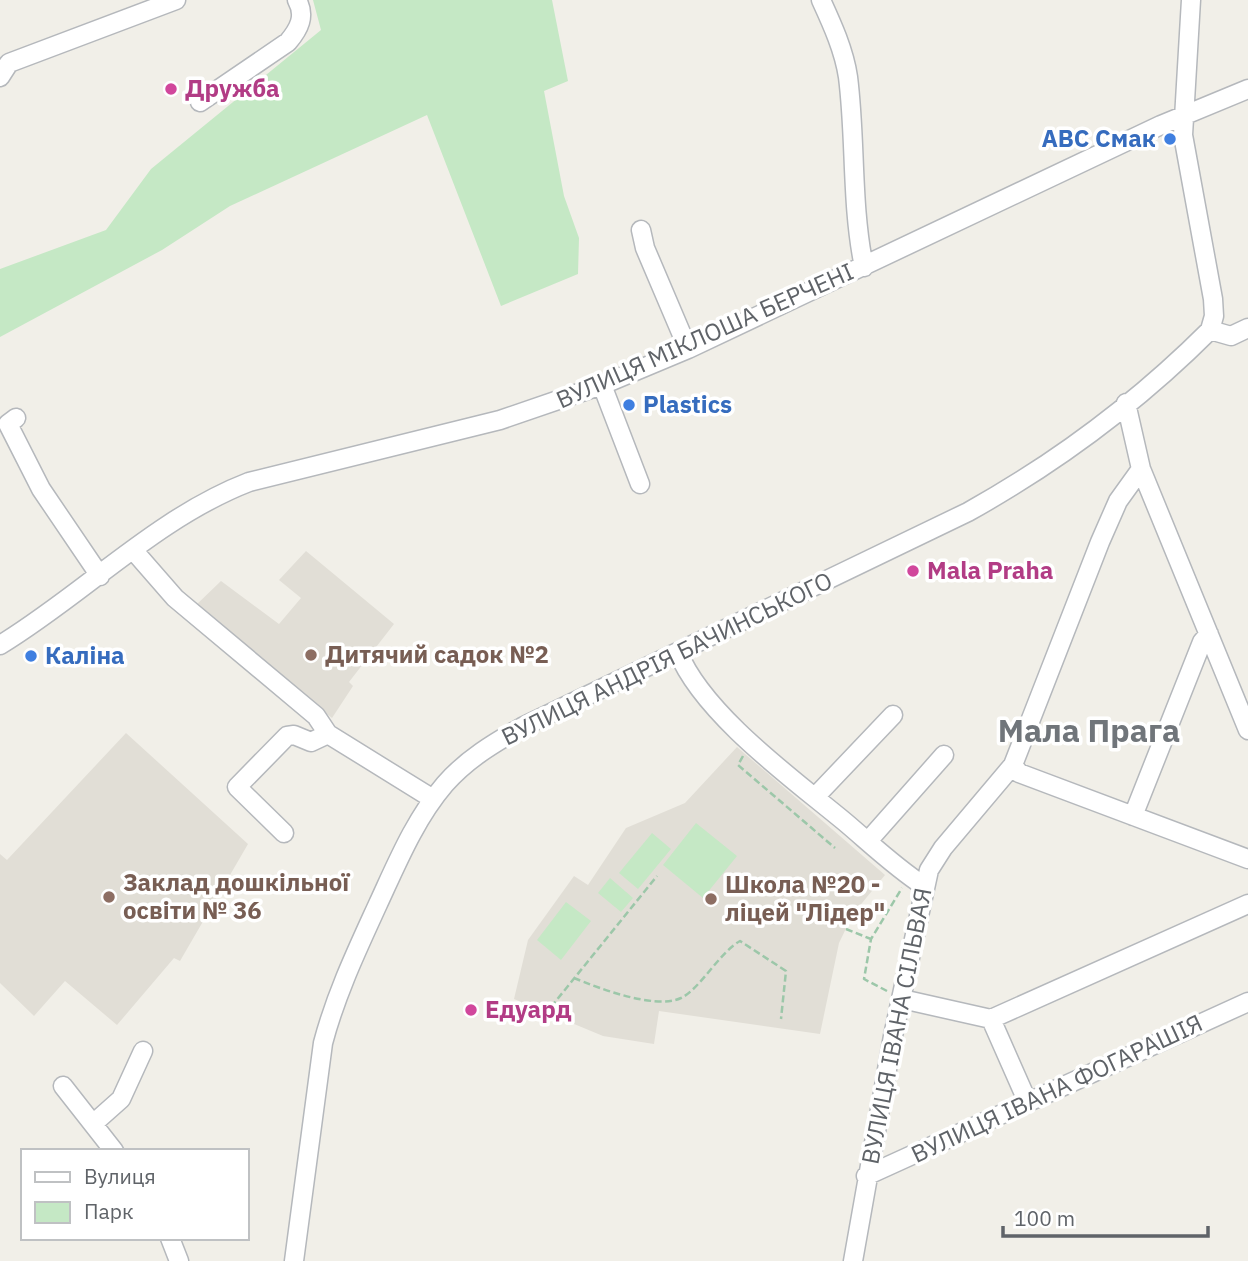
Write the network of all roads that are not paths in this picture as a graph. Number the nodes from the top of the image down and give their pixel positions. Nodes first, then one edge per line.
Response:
1 (176, 0) edge
2 (297, 0) edge
3 (821, 0) edge
4 (1191, 0) edge
5 (3, 67) edge
6 (1248, 89) edge
7 (200, 102) dead end
8 (1183, 116) junction
9 (641, 230) dead end
10 (864, 267) junction
11 (1248, 328) edge
12 (1210, 330) junction
13 (688, 349) junction
14 (602, 385) junction
15 (1126, 403) junction
16 (16, 418) dead end
17 (1141, 469) junction
18 (640, 484) dead end
19 (134, 551) junction
20 (100, 576) junction
21 (1209, 634) junction
22 (0, 645) edge
23 (678, 652) junction
24 (893, 715) dead end
25 (1248, 730) edge
26 (328, 734) junction
27 (944, 755) dead end
28 (1013, 765) junction
29 (815, 797) junction
30 (433, 799) junction
31 (1133, 816) junction
32 (284, 833) dead end
33 (868, 841) junction
34 (1248, 859) edge
35 (917, 882) junction
36 (1248, 904) edge
37 (902, 999) junction
38 (1248, 1002) edge
39 (991, 1019) junction
40 (143, 1051) dead end
41 (63, 1086) dead end
42 (1028, 1102) junction
43 (94, 1123) junction
44 (113, 1149) edge
45 (866, 1176) junction
46 (171, 1240) edge
47 (180, 1261) edge
48 (294, 1261) edge
49 (853, 1261) edge

1 - 5 street
2 - 7 street
3 - 10 street
4 - 8 street
6 - 8 street, ВУЛИЦЯ МІКЛОША БЕРЧЕНІ
8 - 10 street, ВУЛИЦЯ МІКЛОША БЕРЧЕНІ
8 - 12 street
9 - 13 street
10 - 13 street, ВУЛИЦЯ МІКЛОША БЕРЧЕНІ
11 - 12 street
12 - 15 street, ВУЛИЦЯ АНДРІЯ БАЧИНСЬКОГО
13 - 14 street, ВУЛИЦЯ МІКЛОША БЕРЧЕНІ
14 - 18 street
14 - 19 street, ВУЛИЦЯ МІКЛОША БЕРЧЕНІ
15 - 17 street
15 - 23 street, ВУЛИЦЯ АНДРІЯ БАЧИНСЬКОГО
16 - 20 street
17 - 21 street
17 - 28 street, ВУЛИЦЯ ІВАНА СІЛЬВАЯ
19 - 20 street, ВУЛИЦЯ МІКЛОША БЕРЧЕНІ
19 - 26 street
20 - 22 street, ВУЛИЦЯ МІКЛОША БЕРЧЕНІ
21 - 25 street
21 - 31 street
23 - 29 street
23 - 30 street, ВУЛИЦЯ АНДРІЯ БАЧИНСЬКОГО
24 - 29 street
26 - 30 street
26 - 32 street
27 - 33 street
28 - 31 street
28 - 35 street, ВУЛИЦЯ ІВАНА СІЛЬВАЯ
29 - 33 street
30 - 48 street, ВУЛИЦЯ АНДРІЯ БАЧИНСЬКОГО
31 - 34 street
33 - 35 street
35 - 37 street, ВУЛИЦЯ ІВАНА СІЛЬВАЯ
36 - 39 street
37 - 39 street
37 - 45 street, ВУЛИЦЯ ІВАНА СІЛЬВАЯ
38 - 42 street, ВУЛИЦЯ ІВАНА ФОГАРАШІЯ
39 - 42 street
40 - 43 street
41 - 43 street
42 - 45 street, ВУЛИЦЯ ІВАНА ФОГАРАШІЯ
43 - 44 street
45 - 49 street, ВУЛИЦЯ ІВАНА СІЛЬВАЯ
46 - 47 street

